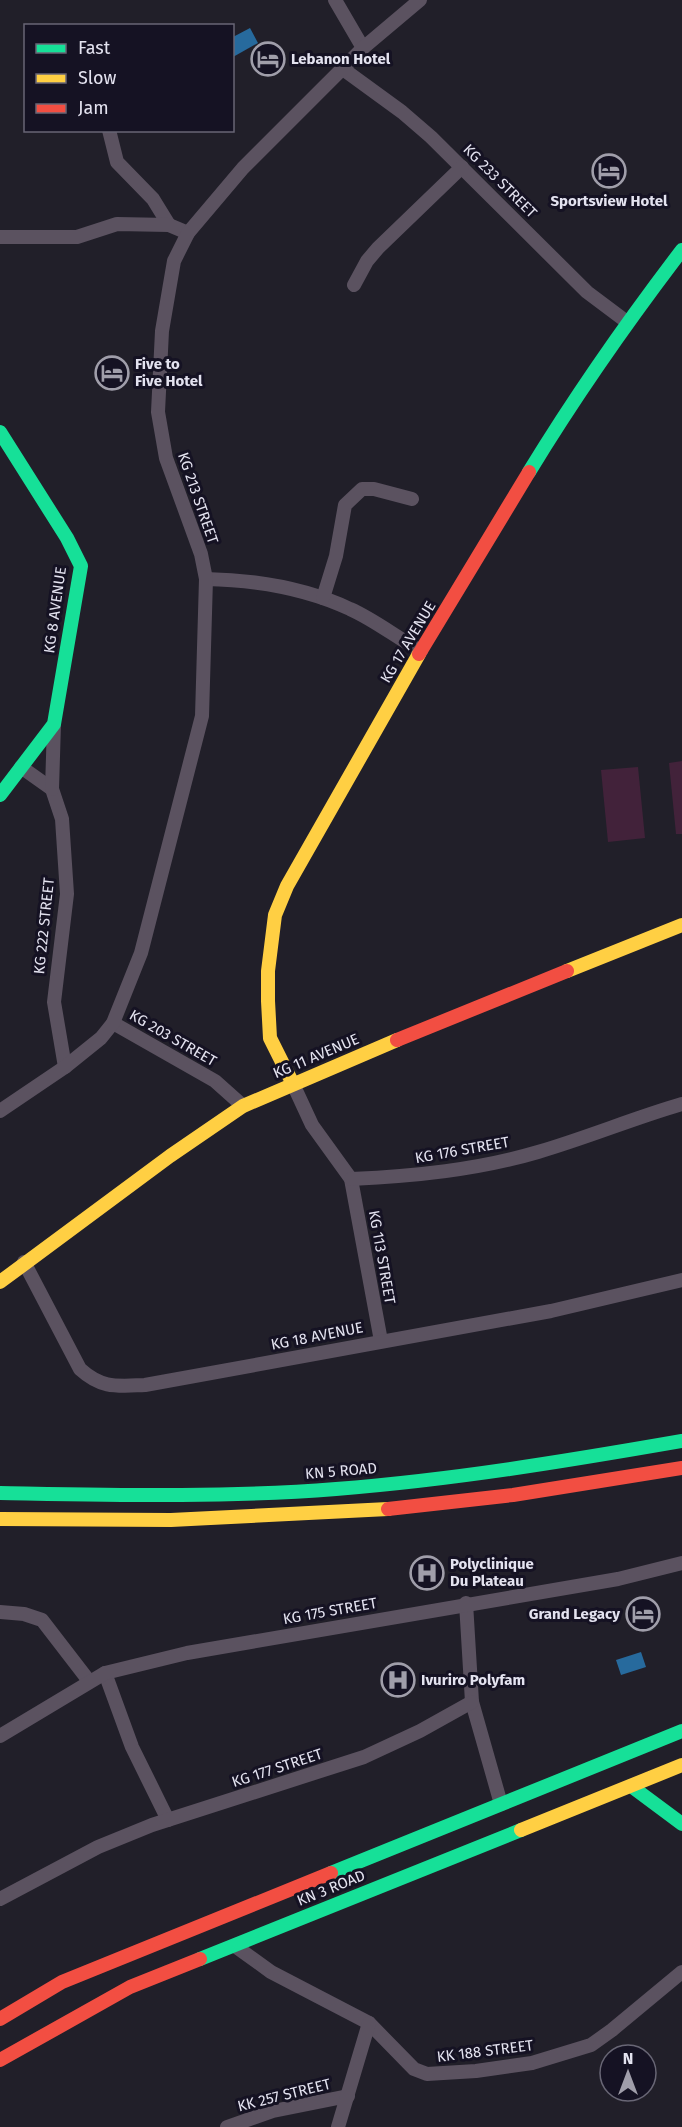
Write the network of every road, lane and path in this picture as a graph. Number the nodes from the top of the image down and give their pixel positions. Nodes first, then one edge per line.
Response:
1 (335, 0) edge
2 (420, 0) edge
3 (363, 48) junction
4 (344, 69) junction
5 (110, 132) edge
6 (462, 167) junction
7 (169, 225) junction
8 (188, 233) junction
9 (0, 237) edge
10 (682, 250) edge
11 (354, 285) dead end
12 (627, 322) junction
13 (0, 432) edge
14 (412, 499) dead end
15 (206, 579) junction
16 (323, 598) junction
17 (421, 651) junction
18 (54, 724) junction
19 (21, 767) junction
20 (52, 789) junction
21 (0, 795) edge
22 (682, 925) edge
23 (113, 1023) junction
24 (64, 1067) junction
25 (293, 1084) junction
26 (682, 1104) edge
27 (243, 1106) junction
28 (0, 1111) edge
29 (351, 1179) junction
30 (24, 1262) junction
31 (682, 1280) edge
32 (0, 1282) edge
33 (381, 1341) junction
34 (682, 1441) edge
35 (682, 1468) edge
36 (0, 1492) edge
37 (0, 1519) edge
38 (682, 1563) edge
39 (466, 1603) junction
40 (0, 1612) edge
41 (105, 1673) junction
42 (89, 1681) junction
43 (472, 1702) junction
44 (682, 1731) edge
45 (0, 1736) edge
46 (682, 1765) edge
47 (631, 1786) junction
48 (501, 1804) junction
49 (168, 1820) junction
50 (682, 1824) edge
51 (0, 1899) edge
52 (235, 1946) junction
53 (682, 1972) edge
54 (70, 1991) junction
55 (86, 2011) junction
56 (0, 2019) edge
57 (369, 2023) junction
58 (0, 2060) edge
59 (348, 2096) junction
60 (227, 2127) edge
61 (338, 2127) edge

1 - 3 street
2 - 3 street, KG 213 STREET
3 - 4 street, KG 213 STREET
4 - 6 street, KG 233 STREET
4 - 8 street, KG 213 STREET
5 - 7 street
6 - 11 street
6 - 12 street, KG 233 STREET
7 - 8 street
7 - 9 street
8 - 15 street, KG 213 STREET
10 - 12 main road, KG 17 AVENUE
12 - 17 main road, KG 17 AVENUE
13 - 18 main road, KG 8 AVENUE
14 - 16 street
15 - 16 street
15 - 23 street, KG 213 STREET
16 - 17 street
17 - 25 main road, KG 17 AVENUE
18 - 19 main road, KG 8 AVENUE
18 - 20 street, KG 222 STREET
19 - 20 street
19 - 21 main road, KG 8 AVENUE
20 - 24 street, KG 222 STREET
22 - 25 main road, KG 11 AVENUE
23 - 24 street, KG 203 STREET
23 - 27 street, KG 203 STREET
24 - 28 street, KG 203 STREET
25 - 27 main road, KG 11 AVENUE
25 - 29 street
26 - 29 street, KG 176 STREET
27 - 30 main road, KG 11 AVENUE
29 - 33 street, KG 113 STREET
30 - 32 main road, KG 11 AVENUE
30 - 33 street, KG 18 AVENUE
31 - 33 street, KG 18 AVENUE
34 - 36 main road, KN 5 ROAD
35 - 37 main road
38 - 39 street, KG 175 STREET
39 - 41 street, KG 175 STREET
39 - 43 street
40 - 42 street
41 - 42 street, KG 175 STREET
41 - 49 street
42 - 45 street, KG 175 STREET
43 - 48 street
43 - 49 street, KG 177 STREET
44 - 48 main road, KN 3 ROAD
46 - 47 main road, KN 3 ROAD
47 - 50 main road
47 - 52 main road, KN 3 ROAD
48 - 54 main road, KN 3 ROAD
49 - 51 street, KG 177 STREET
52 - 55 main road, KN 3 ROAD
52 - 57 street, KK 188 STREET
53 - 57 street, KK 188 STREET
54 - 55 main road
54 - 56 main road, KN 3 ROAD
55 - 58 main road, KN 3 ROAD
57 - 59 street
59 - 60 street, KK 257 STREET
59 - 61 street

